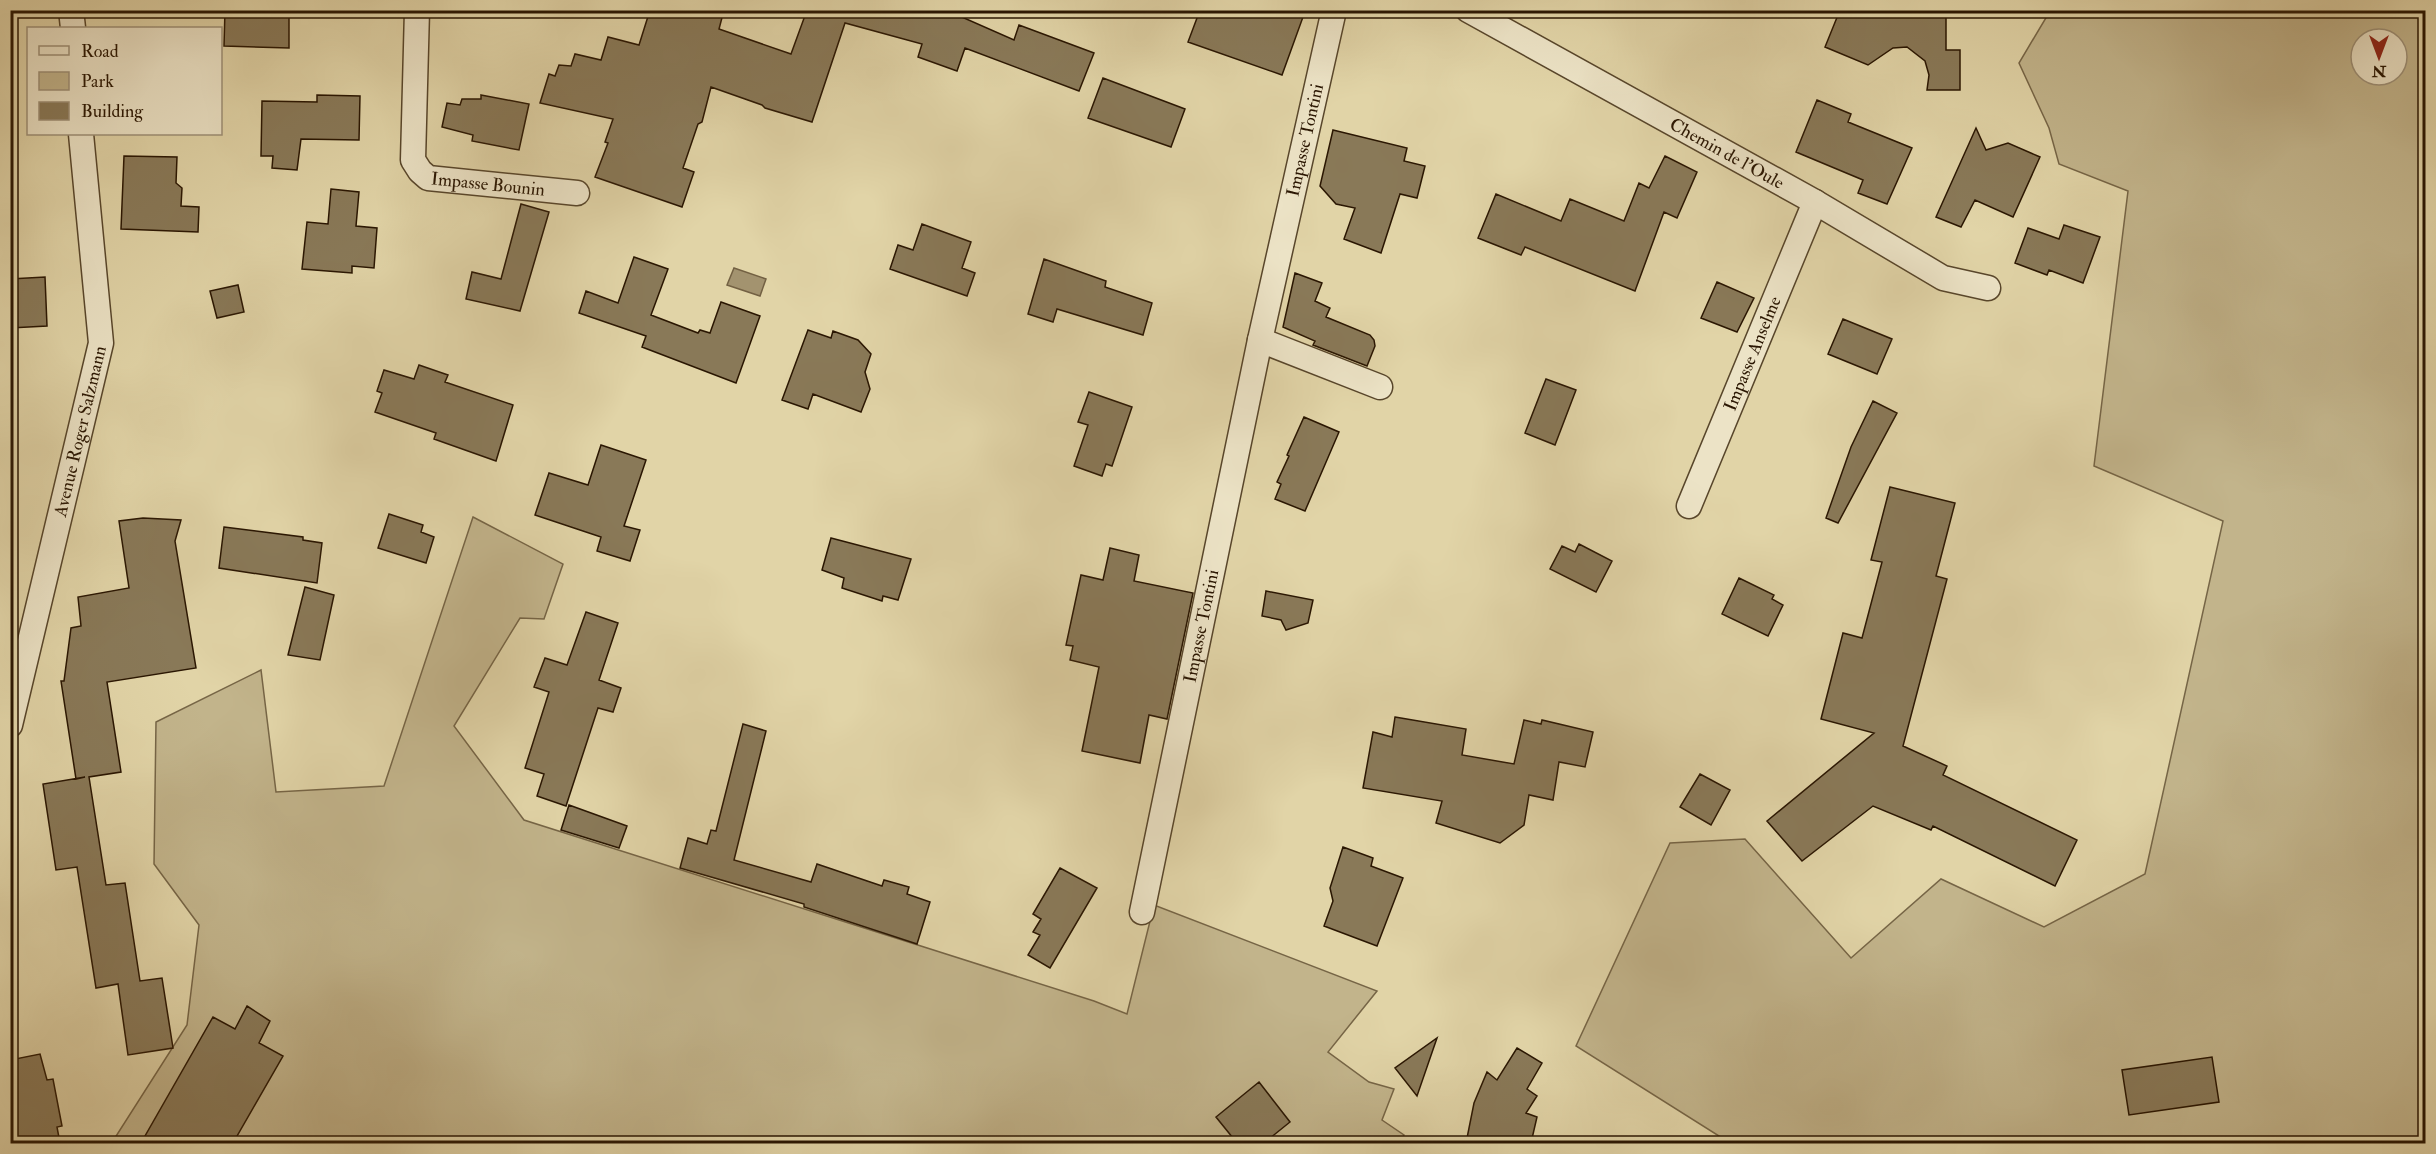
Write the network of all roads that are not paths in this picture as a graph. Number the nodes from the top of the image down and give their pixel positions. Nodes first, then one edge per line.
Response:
1 (72, 10) edge
2 (417, 10) edge
3 (1334, 10) edge
4 (1468, 10) edge
5 (73, 27) edge
6 (81, 135) edge
7 (577, 193) dead end
8 (1815, 202) junction
9 (1988, 288) dead end
10 (1260, 339) junction
11 (1380, 387) dead end
12 (1689, 506) dead end
13 (10, 725) edge
14 (1142, 912) dead end

1 - 5 street
2 - 7 street, Impasse Bounin
3 - 10 street, Impasse Tontini
4 - 8 street, Chemin de l'Oule
6 - 13 street, Avenue Roger Salzmann
8 - 9 street, Chemin de l'Oule
8 - 12 street, Impasse Anselme
10 - 11 street
10 - 14 street, Impasse Tontini

